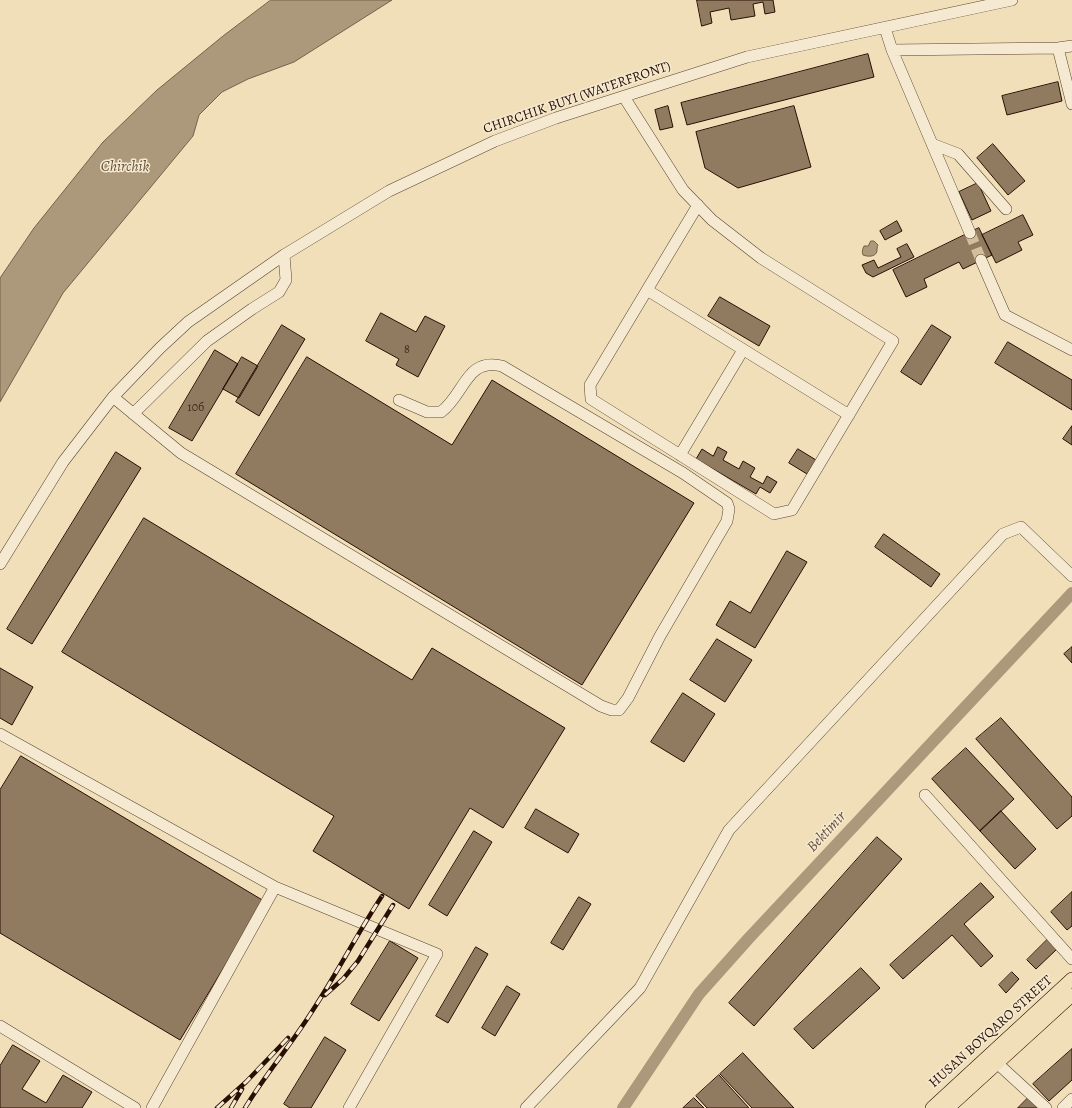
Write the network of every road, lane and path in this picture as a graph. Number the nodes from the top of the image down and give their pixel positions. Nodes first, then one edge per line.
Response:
1 (1012, 0) edge
2 (885, 28) junction
3 (1072, 46) edge
4 (1058, 48) junction
5 (892, 50) junction
6 (624, 97) junction
7 (1072, 104) edge
8 (932, 144) junction
9 (698, 204) junction
10 (1006, 209) dead end
11 (970, 233) tunnel mouth
12 (284, 255) junction
13 (981, 260) tunnel mouth
14 (648, 290) junction
15 (743, 350) junction
16 (1072, 350) edge
17 (113, 397) junction
18 (399, 400) dead end
19 (133, 414) junction
20 (849, 415) junction
21 (680, 455) junction
22 (0, 564) edge
23 (1072, 576) edge
24 (0, 734) edge
25 (925, 795) dead end
26 (275, 887) junction
27 (1072, 959) edge
28 (1072, 979) edge
29 (1072, 994) edge
30 (0, 1026) edge
31 (993, 1059) junction
32 (1072, 1099) edge
33 (135, 1108) edge
34 (152, 1108) edge
35 (349, 1108) edge
36 (526, 1108) edge
37 (932, 1108) edge
38 (948, 1108) edge
39 (1046, 1108) edge
40 (1063, 1108) edge

1 - 2 street, CHIRCHIK BUYI (WATERFRONT)
2 - 5 street
2 - 6 street, CHIRCHIK BUYI (WATERFRONT)
3 - 4 street
4 - 5 street
4 - 7 street
5 - 8 street
6 - 9 street
6 - 12 street, CHIRCHIK BUYI (WATERFRONT)
8 - 10 street
8 - 11 street
9 - 14 street
9 - 20 street
12 - 17 street, CHIRCHIK BUYI (WATERFRONT)
12 - 19 street
13 - 16 street
14 - 15 street
14 - 21 street
15 - 20 street
15 - 21 street
17 - 19 street
17 - 22 street, CHIRCHIK BUYI (WATERFRONT)
18 - 19 street
20 - 21 street
23 - 36 street
24 - 26 street
25 - 27 street
26 - 34 street
26 - 35 street
28 - 31 main road, HUSAN BOYQARO STREET
29 - 31 main road, HUSAN BOYQARO STREET
30 - 33 street
31 - 37 main road, HUSAN BOYQARO STREET
31 - 38 main road, HUSAN BOYQARO STREET
31 - 39 street
32 - 40 street

